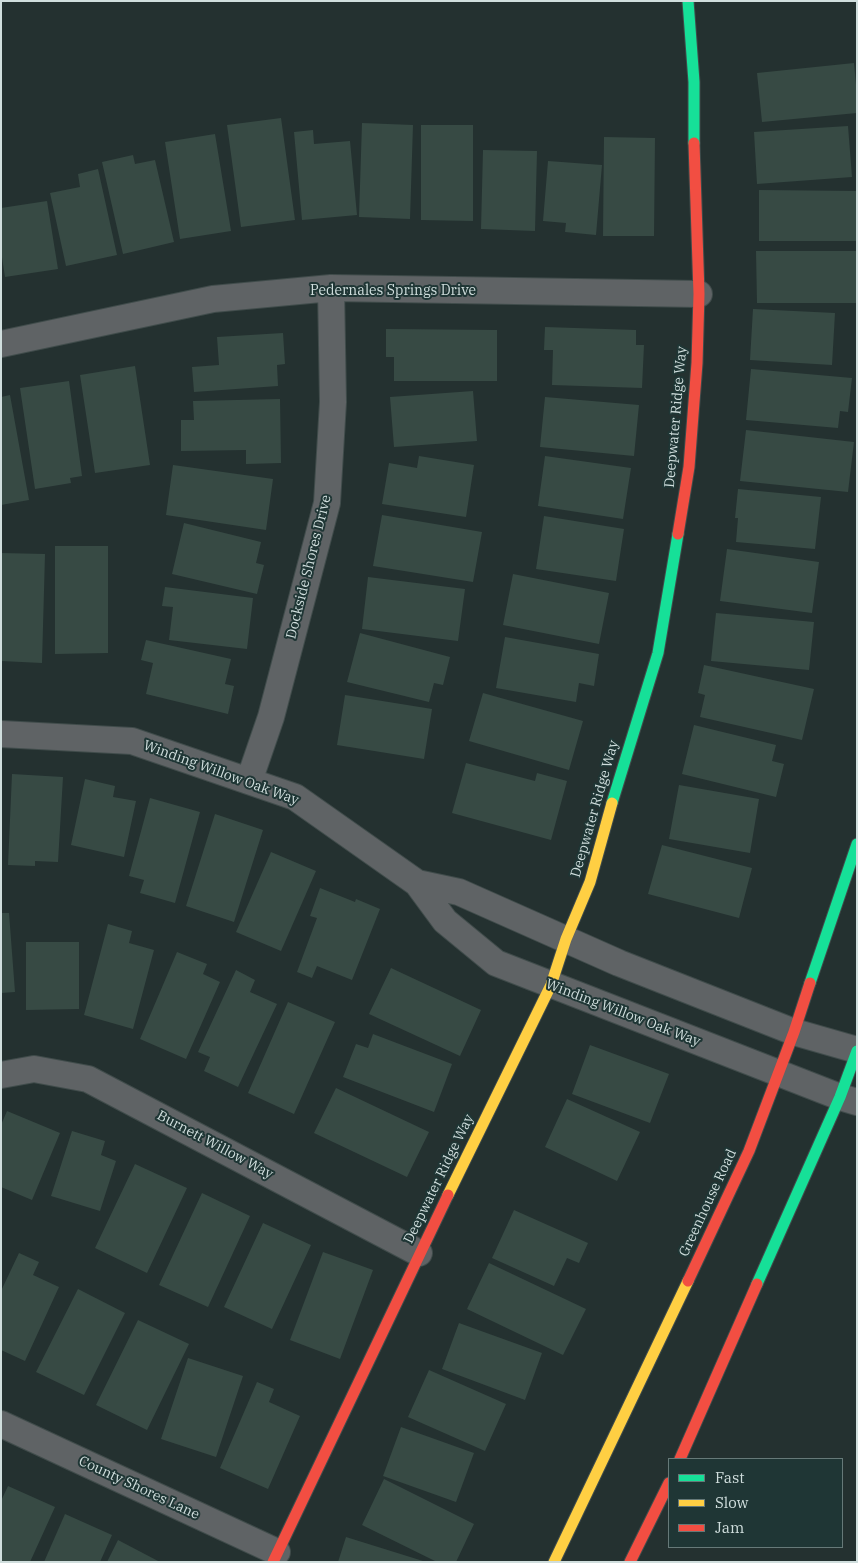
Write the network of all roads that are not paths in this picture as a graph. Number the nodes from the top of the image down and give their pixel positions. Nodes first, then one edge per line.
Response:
1 (688, 1) edge
2 (331, 288) junction
3 (699, 294) junction
4 (1, 344) edge
5 (1, 734) edge
6 (249, 781) junction
7 (857, 844) edge
8 (417, 882) junction
9 (566, 940) junction
10 (551, 985) junction
11 (794, 1032) junction
12 (857, 1051) edge
13 (779, 1074) junction
14 (1, 1075) edge
15 (848, 1100) edge
16 (419, 1253) junction
17 (1, 1424) edge
18 (680, 1458) edge
19 (668, 1485) edge
20 (275, 1557) edge
21 (554, 1562) edge
22 (630, 1562) edge

1 - 3 street, Deepwater Ridge Way
2 - 3 street, Pedernales Springs Drive
2 - 4 street, Pedernales Springs Drive
2 - 6 street, Dockside Shores Drive
3 - 9 street, Deepwater Ridge Way
5 - 6 street, Winding Willow Oak Way
6 - 8 street, Winding Willow Oak Way
7 - 11 street, Greenhouse Road
8 - 9 street, Winding Willow Oak Way
8 - 10 street, Winding Willow Oak Way
9 - 10 street, Deepwater Ridge Way
9 - 11 street, Winding Willow Oak Way
10 - 13 street, Winding Willow Oak Way
10 - 16 street, Deepwater Ridge Way
11 - 12 street, Winding Willow Oak Way
11 - 13 street, Greenhouse Road
12 - 15 street
13 - 15 street, Winding Willow Oak Way
13 - 21 street, Greenhouse Road
14 - 16 street, Burnett Willow Way
15 - 18 street
16 - 20 street, Deepwater Ridge Way
17 - 20 street, County Shores Lane
19 - 22 street

